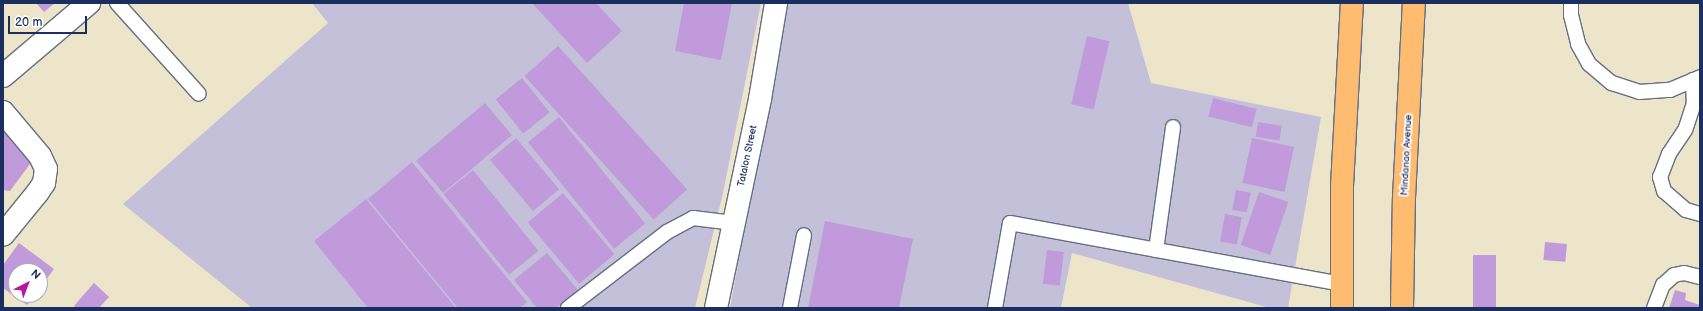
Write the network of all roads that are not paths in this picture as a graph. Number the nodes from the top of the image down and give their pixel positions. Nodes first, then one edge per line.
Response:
1 (89, 3) edge
2 (117, 3) edge
3 (776, 3) edge
4 (1352, 3) edge
5 (1414, 3) edge
6 (1571, 3) edge
7 (3, 76) edge
8 (1697, 79) edge
9 (199, 94) dead end
10 (3, 112) edge
11 (1173, 127) dead end
12 (1700, 214) edge
13 (734, 223) junction
14 (3, 235) edge
15 (804, 235) dead end
16 (1156, 250) junction
17 (1700, 277) edge
18 (1342, 284) junction
19 (568, 308) edge
20 (716, 308) edge
21 (790, 308) edge
22 (995, 308) edge
23 (1342, 308) edge
24 (1402, 308) edge
25 (1654, 308) edge

1 - 7 street
2 - 9 lane
3 - 13 street, Tatalon Street
4 - 18 main road
5 - 24 main road, Mindanao Avenue
6 - 8 lane
8 - 12 lane
10 - 14 street
11 - 16 lane
13 - 19 lane
13 - 20 street, Tatalon Street
15 - 21 lane
16 - 18 lane
16 - 22 lane
17 - 25 lane
18 - 23 main road

